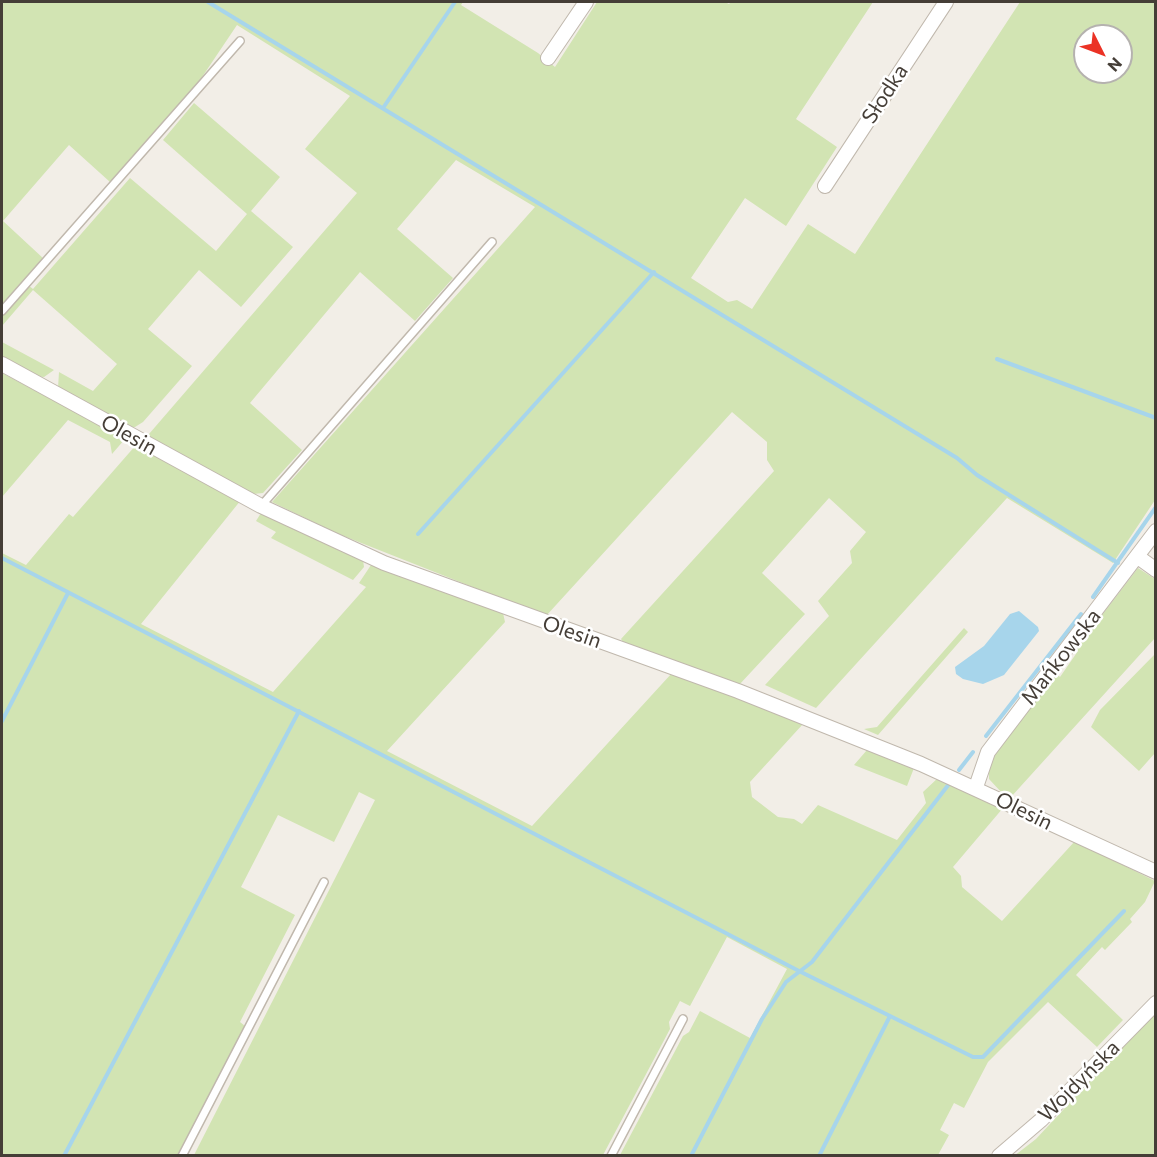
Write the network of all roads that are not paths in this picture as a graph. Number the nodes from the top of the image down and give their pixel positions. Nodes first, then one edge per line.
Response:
1 (586, 2) edge
2 (946, 2) edge
3 (240, 41) dead end
4 (548, 58) dead end
5 (825, 186) dead end
6 (492, 242) dead end
7 (2, 311) edge
8 (2, 364) edge
9 (261, 506) junction
10 (1155, 531) edge
11 (1138, 557) junction
12 (1155, 570) edge
13 (976, 787) junction
14 (1155, 872) edge
15 (324, 882) dead end
16 (1155, 1003) edge
17 (683, 1019) dead end
18 (182, 1155) edge
19 (611, 1155) edge
20 (999, 1155) edge

1 - 4 street
2 - 5 street, Słodka
3 - 7 lane
6 - 9 lane
8 - 9 street, Olesin
9 - 13 street, Olesin
10 - 11 street, Mańkowska
11 - 12 street
11 - 13 street, Mańkowska
13 - 14 street, Olesin
15 - 18 lane
16 - 20 street, Wojdyńska
17 - 19 lane

